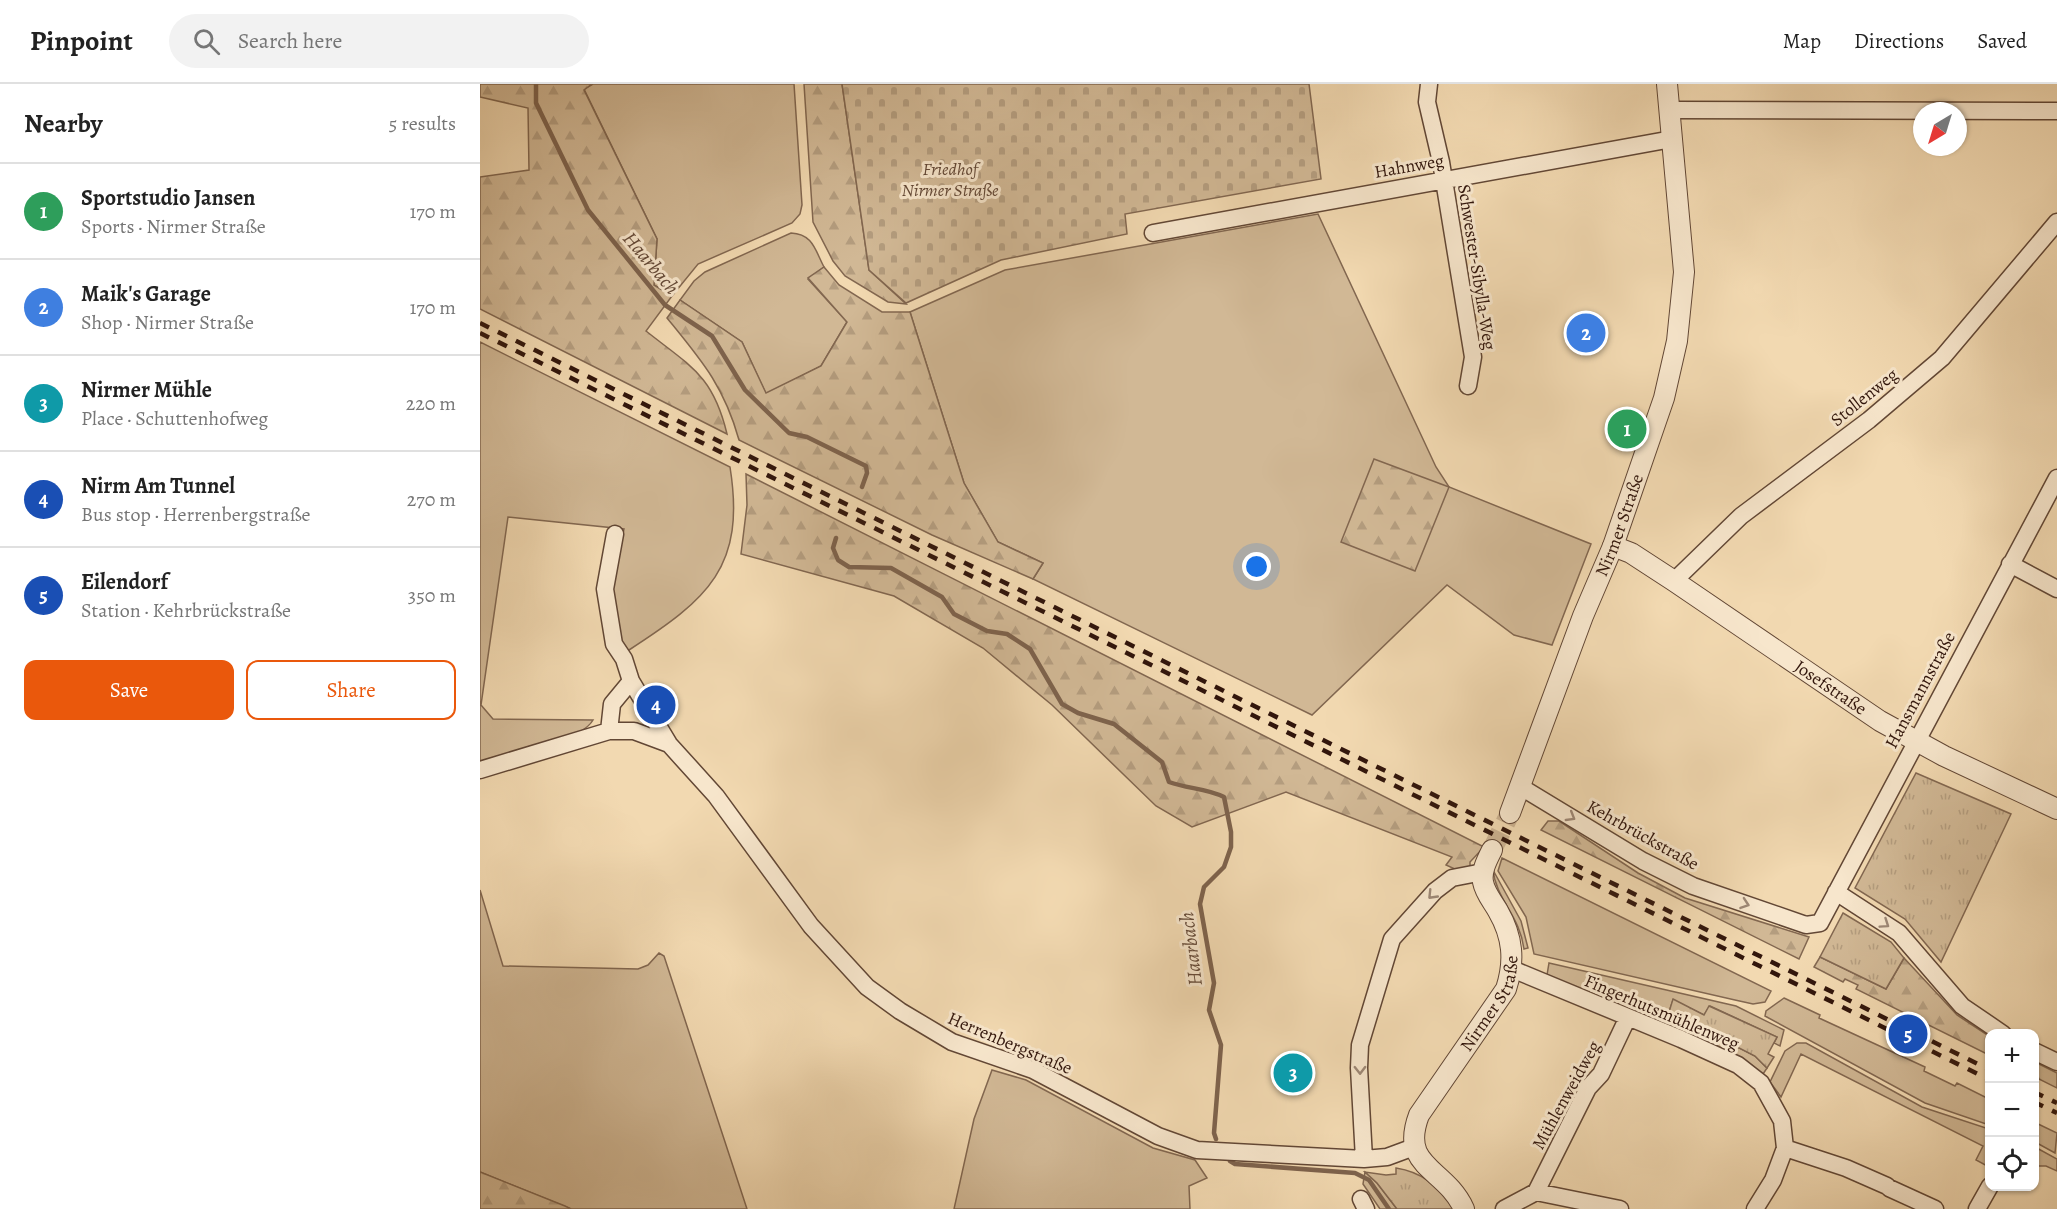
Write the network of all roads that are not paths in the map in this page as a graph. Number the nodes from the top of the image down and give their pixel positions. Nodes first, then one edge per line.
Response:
1 (1429, 84) edge
2 (1667, 84) edge
3 (1670, 110) junction
4 (2057, 111) edge
5 (1672, 139) junction
6 (1443, 180) junction
7 (2057, 222) edge
8 (1153, 233) dead end
9 (1468, 386) dead end
10 (2057, 478) edge
11 (615, 534) dead end
12 (1613, 546) junction
13 (2010, 564) junction
14 (1674, 581) junction
15 (2057, 589) edge
16 (631, 681) junction
17 (609, 731) junction
18 (1914, 741) junction
19 (669, 744) junction
20 (480, 770) edge
21 (1521, 787) junction
22 (2057, 809) edge
23 (1510, 813) tunnel mouth
24 (1492, 850) tunnel mouth
25 (1483, 872) junction
26 (1836, 892) junction
27 (1820, 922) joint
28 (1512, 969) junction
29 (1628, 1017) junction
30 (1996, 1029) edge
31 (2039, 1053) edge
32 (2057, 1062) edge
33 (1413, 1146) junction
34 (1785, 1148) junction
35 (1364, 1159) junction
36 (1987, 1191) edge
37 (1536, 1192) junction
38 (1464, 1209) edge
39 (1504, 1209) edge
40 (1620, 1209) edge
41 (1755, 1209) edge
42 (1935, 1209) edge
43 (1977, 1209) edge

1 - 6 street, Schwester-Sibylla-Weg
2 - 3 street, Nirmer Straße
3 - 4 street
3 - 5 street, Nirmer Straße
5 - 6 street, Hahnweg
5 - 12 street, Nirmer Straße
6 - 8 street, Hahnweg
6 - 9 street, Schwester-Sibylla-Weg
7 - 14 street, Stollenweg
10 - 13 street, Hansmannstraße
11 - 16 street, Herrenbergstraße
12 - 14 street, Josefstraße
12 - 21 street, Nirmer Straße
13 - 15 street
13 - 18 street, Hansmannstraße
14 - 18 street, Josefstraße
16 - 17 street
16 - 19 street, Herrenbergstraße
17 - 19 street, Herrenbergstraße
17 - 20 street, Herrenbergstraße
18 - 22 street, Josefstraße
18 - 26 street, Hansmannstraße
19 - 35 street, Herrenbergstraße
21 - 23 street, Nirmer Straße
21 -> 27 street, Kehrbrückstraße
24 - 25 street
25 - 28 street, Nirmer Straße
25 -> 35 street
26 - 27 street, Hansmannstraße
26 -> 30 street
28 - 29 street, Fingerhutsmühlenweg
28 - 33 street, Nirmer Straße
29 - 34 street, Fingerhutsmühlenweg
29 - 37 street, Mühlenweidweg
31 - 32 street
33 - 35 street, Herrenbergstraße
33 - 38 street
34 - 41 street, Fingerhutsmühlenweg
34 - 42 street
36 - 43 street
37 - 39 street
37 - 40 street

